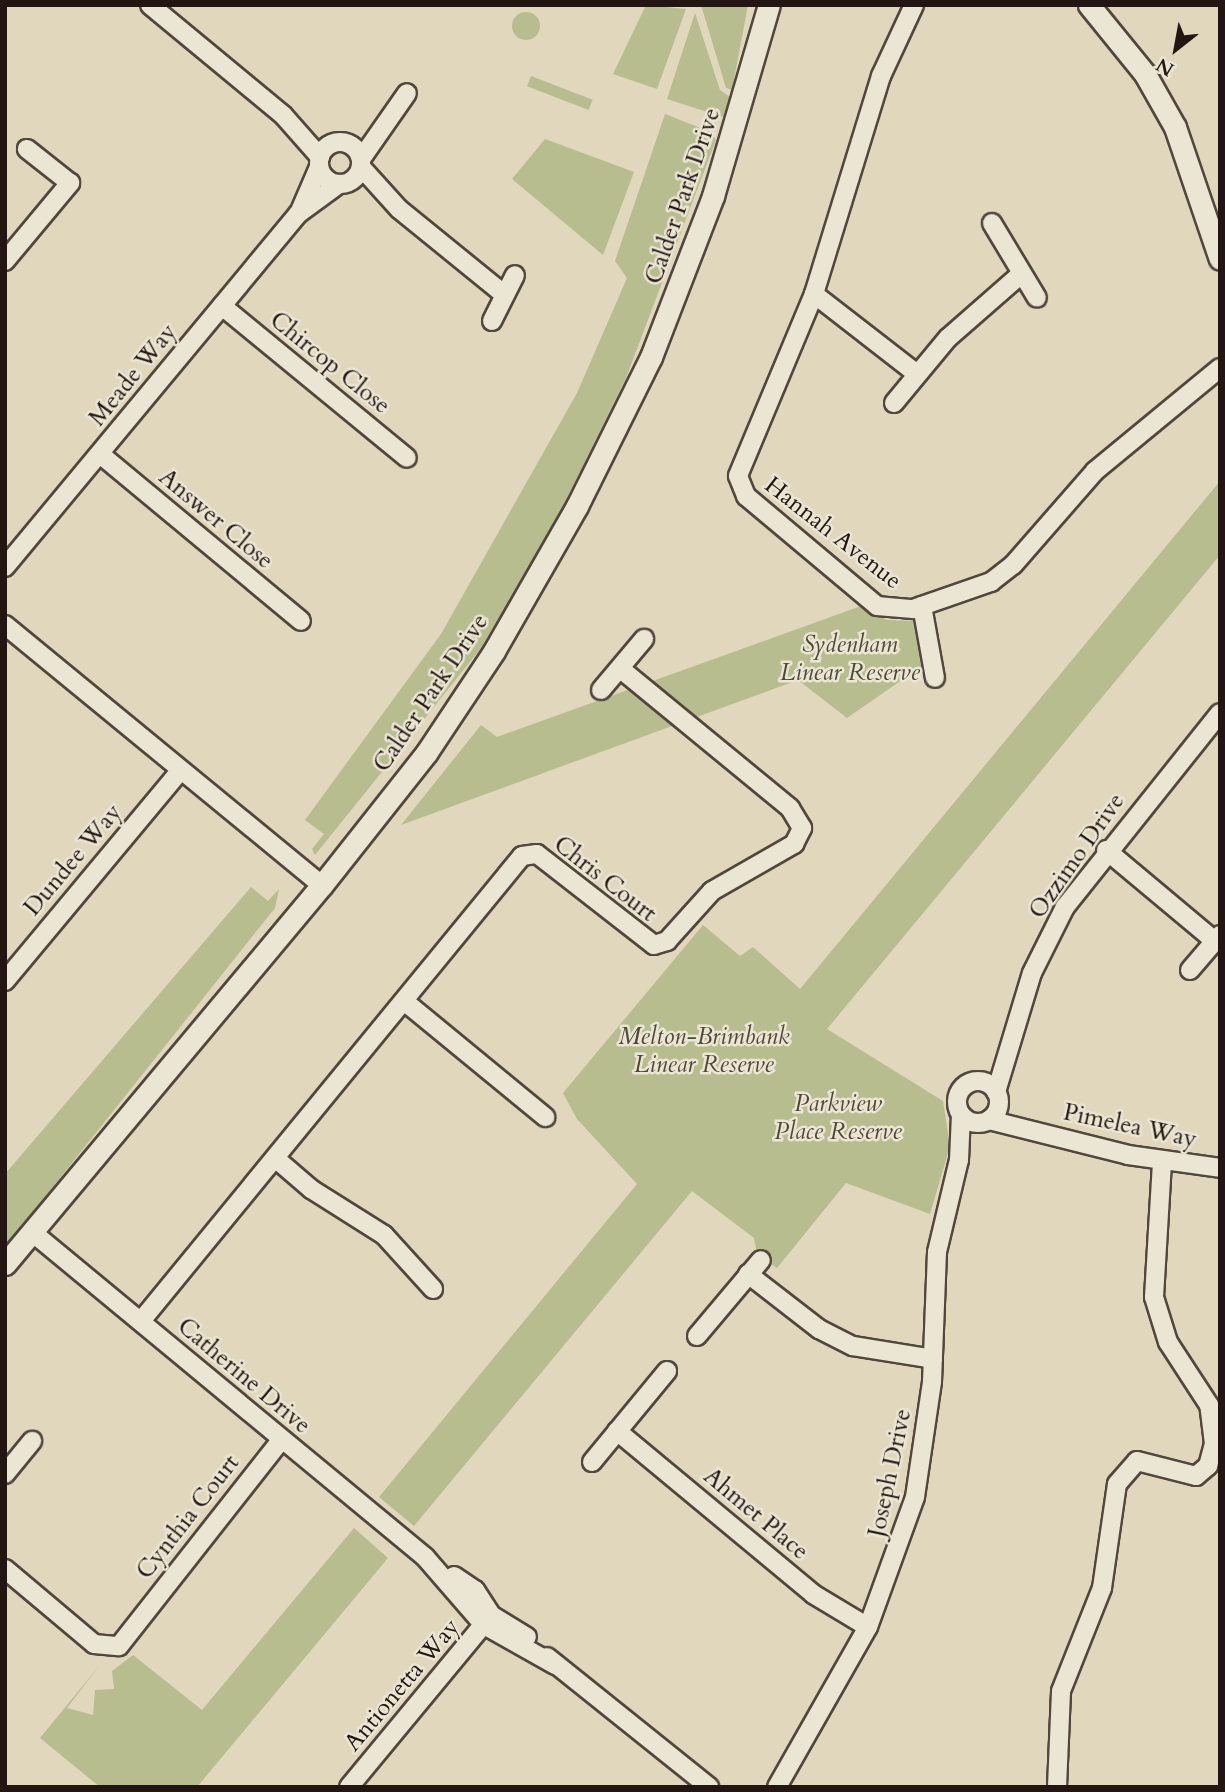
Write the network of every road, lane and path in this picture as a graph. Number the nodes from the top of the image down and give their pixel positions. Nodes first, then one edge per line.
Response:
1 (150, 5) edge
2 (755, 5) edge
3 (769, 5) edge
4 (914, 5) edge
5 (1089, 5) edge
6 (753, 64) junction
7 (407, 93) dead end
8 (283, 115) junction
9 (383, 120) junction
10 (338, 142) junction
11 (27, 149) dead end
12 (319, 162) junction
13 (361, 163) junction
14 (344, 183) junction
15 (399, 209) junction
16 (299, 214) junction
17 (992, 223) dead end
18 (1218, 254) edge
19 (5, 261) edge
20 (1021, 274) junction
21 (1220, 274) edge
22 (515, 275) dead end
23 (814, 294) junction
24 (505, 295) junction
25 (1037, 298) dead end
26 (222, 306) junction
27 (492, 321) dead end
28 (1220, 368) edge
29 (916, 373) junction
30 (1212, 381) edge
31 (894, 403) dead end
32 (100, 454) junction
33 (407, 458) dead end
34 (5, 567) edge
35 (922, 606) junction
36 (300, 621) dead end
37 (5, 625) edge
38 (644, 639) dead end
39 (621, 668) junction
40 (935, 678) dead end
41 (601, 690) dead end
42 (1220, 713) edge
43 (180, 771) junction
44 (1106, 850) junction
45 (322, 885) junction
46 (1217, 938) edge
47 (1190, 970) dead end
48 (5, 981) edge
49 (404, 1001) junction
50 (1007, 1046) junction
51 (979, 1081) junction
52 (998, 1098) junction
53 (961, 1115) junction
54 (545, 1117) dead end
55 (986, 1121) junction
56 (1031, 1127) junction
57 (275, 1158) junction
58 (959, 1160) junction
59 (1166, 1163) junction
60 (1220, 1168) edge
61 (32, 1232) junction
62 (761, 1260) dead end
63 (5, 1265) edge
64 (748, 1275) junction
65 (433, 1289) dead end
66 (141, 1321) junction
67 (697, 1336) dead end
68 (933, 1359) junction
69 (667, 1371) dead end
70 (617, 1431) junction
71 (282, 1439) junction
72 (32, 1441) dead end
73 (592, 1462) dead end
74 (5, 1474) edge
75 (5, 1569) edge
76 (487, 1620) junction
77 (868, 1627) junction
78 (661, 1752) junction
79 (780, 1779) edge
80 (359, 1783) edge
81 (693, 1787) edge
82 (709, 1787) edge
83 (769, 1787) edge
84 (1057, 1787) edge

1 - 8 street
2 - 6 street, Calder Park Drive
3 - 6 street, Calder Park Drive
4 - 23 street, Hannah Avenue
5 - 18 street
6 - 45 street, Calder Park Drive
7 - 9 street
8 - 10 street
8 - 12 street
9 - 10 street, Meade Way
9 - 13 street, Meade Way
10 - 12 street, Meade Way
10 - 13 street
11 - 19 street
12 - 14 street
12 - 16 street, Meade Way
13 - 14 street, Meade Way
13 - 15 street
14 - 15 street
14 - 16 street, Meade Way
15 - 24 street
16 - 26 street, Meade Way
17 - 20 street
18 - 21 street
20 - 25 street
20 - 29 street
22 - 24 street
23 - 29 street
23 - 35 street, Hannah Avenue
24 - 27 street
26 - 32 street, Meade Way
26 - 33 street, Chircop Close
28 - 30 street, Hannah Avenue
29 - 31 street
30 - 35 street, Hannah Avenue
32 - 34 street, Meade Way
32 - 36 street, Answer Close
35 - 40 street
37 - 43 street
38 - 39 street
39 - 41 street
39 - 49 street, Chris Court
42 - 44 street, Ozzimo Drive
43 - 45 street
43 - 48 street, Dundee Way
44 - 46 street
44 - 50 street, Ozzimo Drive
45 - 61 street, Calder Park Drive
46 - 47 street
49 - 54 street
49 - 57 street, Chris Court
50 - 51 street, Ozzimo Drive
50 - 52 street, Ozzimo Drive
51 - 52 street
51 - 53 street
52 - 55 street
52 - 56 street, Pimelea Way
53 - 55 street
53 - 58 street, Joseph Drive
55 - 56 street, Pimelea Way
55 - 58 street, Joseph Drive
56 - 59 street, Pimelea Way
57 - 65 street
57 - 66 street, Chris Court
58 - 68 street, Joseph Drive
59 - 60 street, Pimelea Way
59 - 84 street
61 - 63 street, Calder Park Drive
61 - 66 street, Catherine Drive
62 - 64 street
64 - 67 street
64 - 68 street
66 - 71 street, Catherine Drive
68 - 77 street, Joseph Drive
69 - 70 street
70 - 73 street
70 - 77 street, Ahmet Place
71 - 75 street, Cynthia Court
71 - 76 street, Catherine Drive
72 - 74 street
76 - 78 street, Catherine Drive
76 - 80 street, Antionetta Way
77 - 79 street, Joseph Drive
78 - 81 street, Catherine Drive
78 - 82 street, Catherine Drive
79 - 83 street, Joseph Drive

